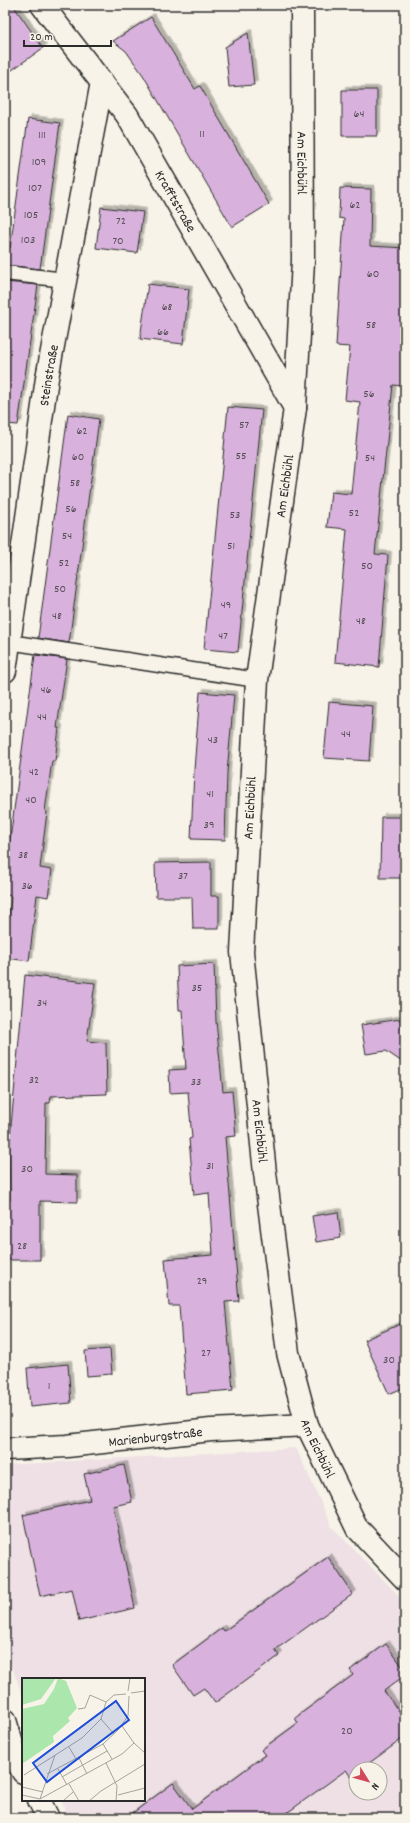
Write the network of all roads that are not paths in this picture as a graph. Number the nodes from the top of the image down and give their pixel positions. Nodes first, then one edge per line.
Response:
1 (42, 5) edge
2 (302, 5) edge
3 (102, 82) junction
4 (5, 273) edge
5 (65, 280) junction
6 (295, 408) junction
7 (9, 642) junction
8 (5, 671) edge
9 (257, 680) junction
10 (307, 1425) junction
11 (5, 1449) edge
12 (405, 1578) edge
13 (5, 1720) edge
14 (22, 1770) edge
15 (40, 1801) edge
16 (48, 1818) edge

1 - 3 street, Krafftstraße
2 - 6 street, Am Eichbühl
3 - 5 street, Steinstraße
3 - 6 street, Krafftstraße
4 - 5 lane
5 - 7 street, Steinstraße
6 - 9 street, Am Eichbühl
7 - 8 street, Steinstraße
7 - 9 lane
9 - 10 street, Am Eichbühl
10 - 11 street, Marienburgstraße
10 - 12 street, Am Eichbühl
13 - 14 street
15 - 16 street

